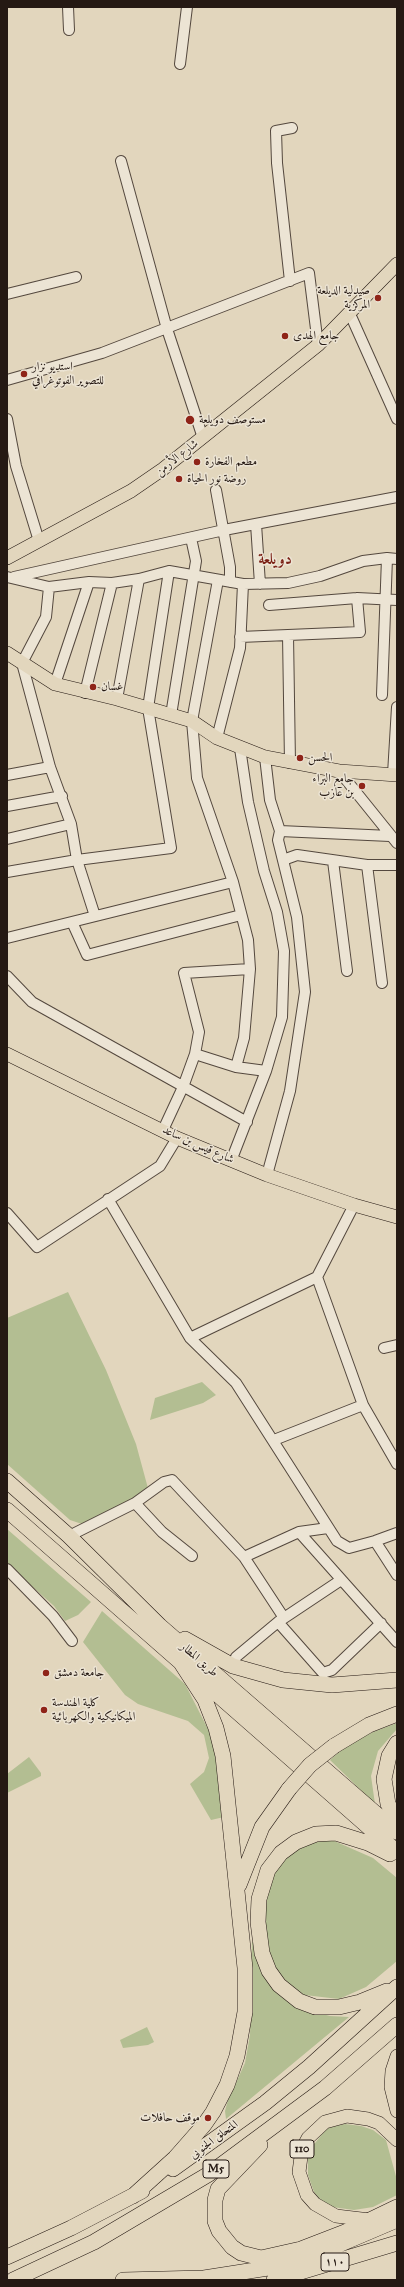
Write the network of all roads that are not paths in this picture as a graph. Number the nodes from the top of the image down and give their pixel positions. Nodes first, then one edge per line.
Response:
1 (68, 7) edge
2 (187, 7) edge
3 (69, 30) dead end
4 (180, 64) dead end
5 (292, 128) dead end
6 (120, 161) dead end
7 (397, 264) edge
8 (76, 277) dead end
9 (290, 281) junction
10 (7, 294) edge
11 (350, 314) junction
12 (167, 329) junction
13 (318, 345) junction
14 (7, 380) edge
15 (7, 418) edge
16 (397, 419) edge
17 (204, 438) junction
18 (12, 467) edge
19 (216, 490) dead end
20 (397, 497) edge
21 (256, 524) junction
22 (224, 530) junction
23 (192, 538) junction
24 (39, 541) junction
25 (7, 558) edge
26 (392, 558) edge
27 (170, 571) junction
28 (194, 576) junction
29 (9, 577) edge
30 (139, 579) junction
31 (218, 580) junction
32 (89, 582) junction
33 (230, 582) junction
34 (112, 583) junction
35 (243, 584) junction
36 (260, 584) junction
37 (49, 587) junction
38 (357, 598) junction
39 (386, 599) junction
40 (397, 600) edge
41 (269, 605) dead end
42 (288, 635) junction
43 (240, 637) junction
44 (7, 653) edge
45 (22, 663) junction
46 (55, 684) junction
47 (85, 693) junction
48 (382, 695) dead end
49 (118, 699) junction
50 (397, 707) edge
51 (148, 708) junction
52 (171, 715) junction
53 (192, 721) junction
54 (217, 738) junction
55 (240, 748) junction
56 (265, 756) junction
57 (290, 763) junction
58 (50, 767) junction
59 (339, 771) junction
60 (395, 774) edge
61 (7, 775) edge
62 (62, 796) junction
63 (7, 806) edge
64 (71, 824) junction
65 (280, 831) junction
66 (7, 839) edge
67 (394, 840) edge
68 (77, 860) junction
69 (283, 860) junction
70 (333, 860) junction
71 (367, 865) junction
72 (397, 865) edge
73 (7, 872) edge
74 (233, 882) junction
75 (241, 915) junction
76 (95, 916) junction
77 (72, 922) junction
78 (7, 938) edge
79 (250, 969) junction
80 (348, 971) dead end
81 (7, 976) edge
82 (382, 982) dead end
83 (7, 1054) edge
84 (195, 1054) junction
85 (236, 1067) junction
86 (266, 1072) junction
87 (183, 1087) junction
88 (247, 1122) junction
89 (163, 1130) junction
90 (177, 1138) junction
91 (231, 1161) junction
92 (267, 1175) junction
93 (108, 1198) junction
94 (354, 1205) junction
95 (7, 1213) edge
96 (397, 1217) edge
97 (316, 1277) junction
98 (190, 1338) junction
99 (397, 1345) edge
100 (384, 1348) dead end
101 (363, 1405) junction
102 (274, 1440) junction
103 (397, 1464) edge
104 (7, 1481) edge
105 (135, 1503) junction
106 (7, 1510) edge
107 (328, 1528) junction
108 (299, 1532) junction
109 (397, 1533) edge
110 (69, 1536) junction
111 (375, 1542) junction
112 (192, 1556) dead end
113 (244, 1557) junction
114 (7, 1569) edge
115 (397, 1575) edge
116 (341, 1580) junction
117 (281, 1620) junction
118 (381, 1623) junction
119 (160, 1626) junction
120 (72, 1641) dead end
121 (397, 1642) edge
122 (236, 1657) dead end
123 (181, 1663) junction
124 (397, 1680) edge
125 (397, 1714) edge
126 (397, 1743) edge
127 (397, 1819) edge
128 (397, 1832) edge
129 (397, 1852) edge
130 (397, 1858) edge
131 (237, 1892) junction
132 (397, 1986) edge
133 (397, 2025) edge
134 (397, 2056) edge
135 (397, 2111) edge
136 (270, 2130) junction
137 (397, 2140) edge
138 (133, 2196) junction
139 (397, 2207) edge
140 (370, 2220) junction
141 (397, 2220) edge
142 (397, 2244) edge
143 (7, 2257) edge
144 (151, 2279) edge
145 (14, 2280) edge
146 (123, 2280) edge
147 (274, 2280) edge

1 - 3 street
2 - 4 street
5 - 9 street
6 - 12 street
7 - 11 main road, شارع الأرمن
8 - 10 street
9 - 12 street
9 - 13 street
11 - 13 main road, شارع الأرمن
11 - 16 street
12 - 14 street
12 - 17 street
13 - 17 main road, شارع الأرمن
15 - 18 street
17 - 24 main road, شارع الأرمن
18 - 24 street
19 - 22 street
20 - 21 street
21 - 22 street
21 - 36 street
22 - 23 street
22 - 33 street
23 - 28 street
23 - 29 street
24 - 25 main road, شارع الأرمن
26 - 36 street
26 - 39 street
27 - 28 street
27 - 30 street
27 - 51 street
28 - 31 street
28 - 52 street
29 - 37 street
30 - 34 street
30 - 49 street
31 - 33 street
31 - 53 street
32 - 34 street
32 - 37 street
32 - 46 street
33 - 35 street
34 - 47 street
35 - 36 street
35 - 43 street
37 - 45 street
38 - 39 street
38 - 41 street
38 - 42 street
39 - 40 street
39 - 48 street
42 - 43 street
42 - 57 street
43 - 54 street
44 - 45 main road
45 - 46 main road
45 - 58 street
46 - 47 main road
47 - 49 main road
49 - 51 main road
50 - 60 street
51 - 52 main road
51 - 68 street
52 - 53 main road
53 - 54 main road
53 - 74 street
54 - 55 main road
55 - 56 main road
55 - 86 street
56 - 57 main road
56 - 65 street
57 - 59 main road
58 - 61 street
58 - 62 street
59 - 60 main road
59 - 67 street
62 - 63 street
62 - 64 street
64 - 66 street
64 - 68 street
65 - 67 street
65 - 69 street
68 - 73 street
68 - 76 street
69 - 70 street
69 - 92 street
70 - 71 street
70 - 80 street
71 - 72 street
71 - 82 street
74 - 75 street
74 - 76 street
75 - 77 street
75 - 79 street
76 - 77 street
77 - 78 street
79 - 84 street
79 - 85 street
81 - 87 street
83 - 89 main road, شارع قيس بن ساعد
84 - 85 street
84 - 87 street
85 - 86 street
86 - 88 street
87 - 88 street
87 - 89 street
88 - 91 street
89 - 90 main road, شارع قيس بن ساعد
90 - 91 main road, شارع قيس بن ساعد
90 - 93 street
91 - 92 main road, شارع قيس بن ساعد
92 - 94 main road, شارع قيس بن ساعد
93 - 95 street
93 - 98 street
94 - 96 main road, شارع قيس بن ساعد
94 - 97 street
97 - 98 street
97 - 101 street
98 - 102 street
99 - 100 street
101 - 102 street
101 - 103 street
102 - 107 street
104 - 110 highway, طريق المطار
105 - 110 street
105 - 112 street
105 - 113 street
106 - 123 highway, طريق المطار
107 - 108 street
107 - 111 street
108 - 113 street
108 - 116 street
109 - 111 street
110 - 119 highway, طريق المطار
111 - 115 street
113 - 117 street
114 - 120 street
116 - 117 street
116 - 118 street
117 - 118 street
117 - 122 street
118 - 121 street
119 - 124 highway
119 - 128 highway, طريق المطار
123 - 129 highway, طريق المطار
123 - 131 highway
125 - 131 highway, bridge
126 - 127 highway
130 - 132 highway
131 - 138 highway
132 - 138 highway, المتحلق الجنوبي / M5
133 - 136 highway, المتحلق الجنوبي / M5
134 - 135 main road
136 - 140 highway
136 - 145 highway, المتحلق الجنوبي / M5
137 - 140 main road, 110
138 - 143 highway, المتحلق الجنوبي / M5
139 - 140 highway
141 - 144 highway
142 - 147 highway, ١١٠
144 - 146 highway

